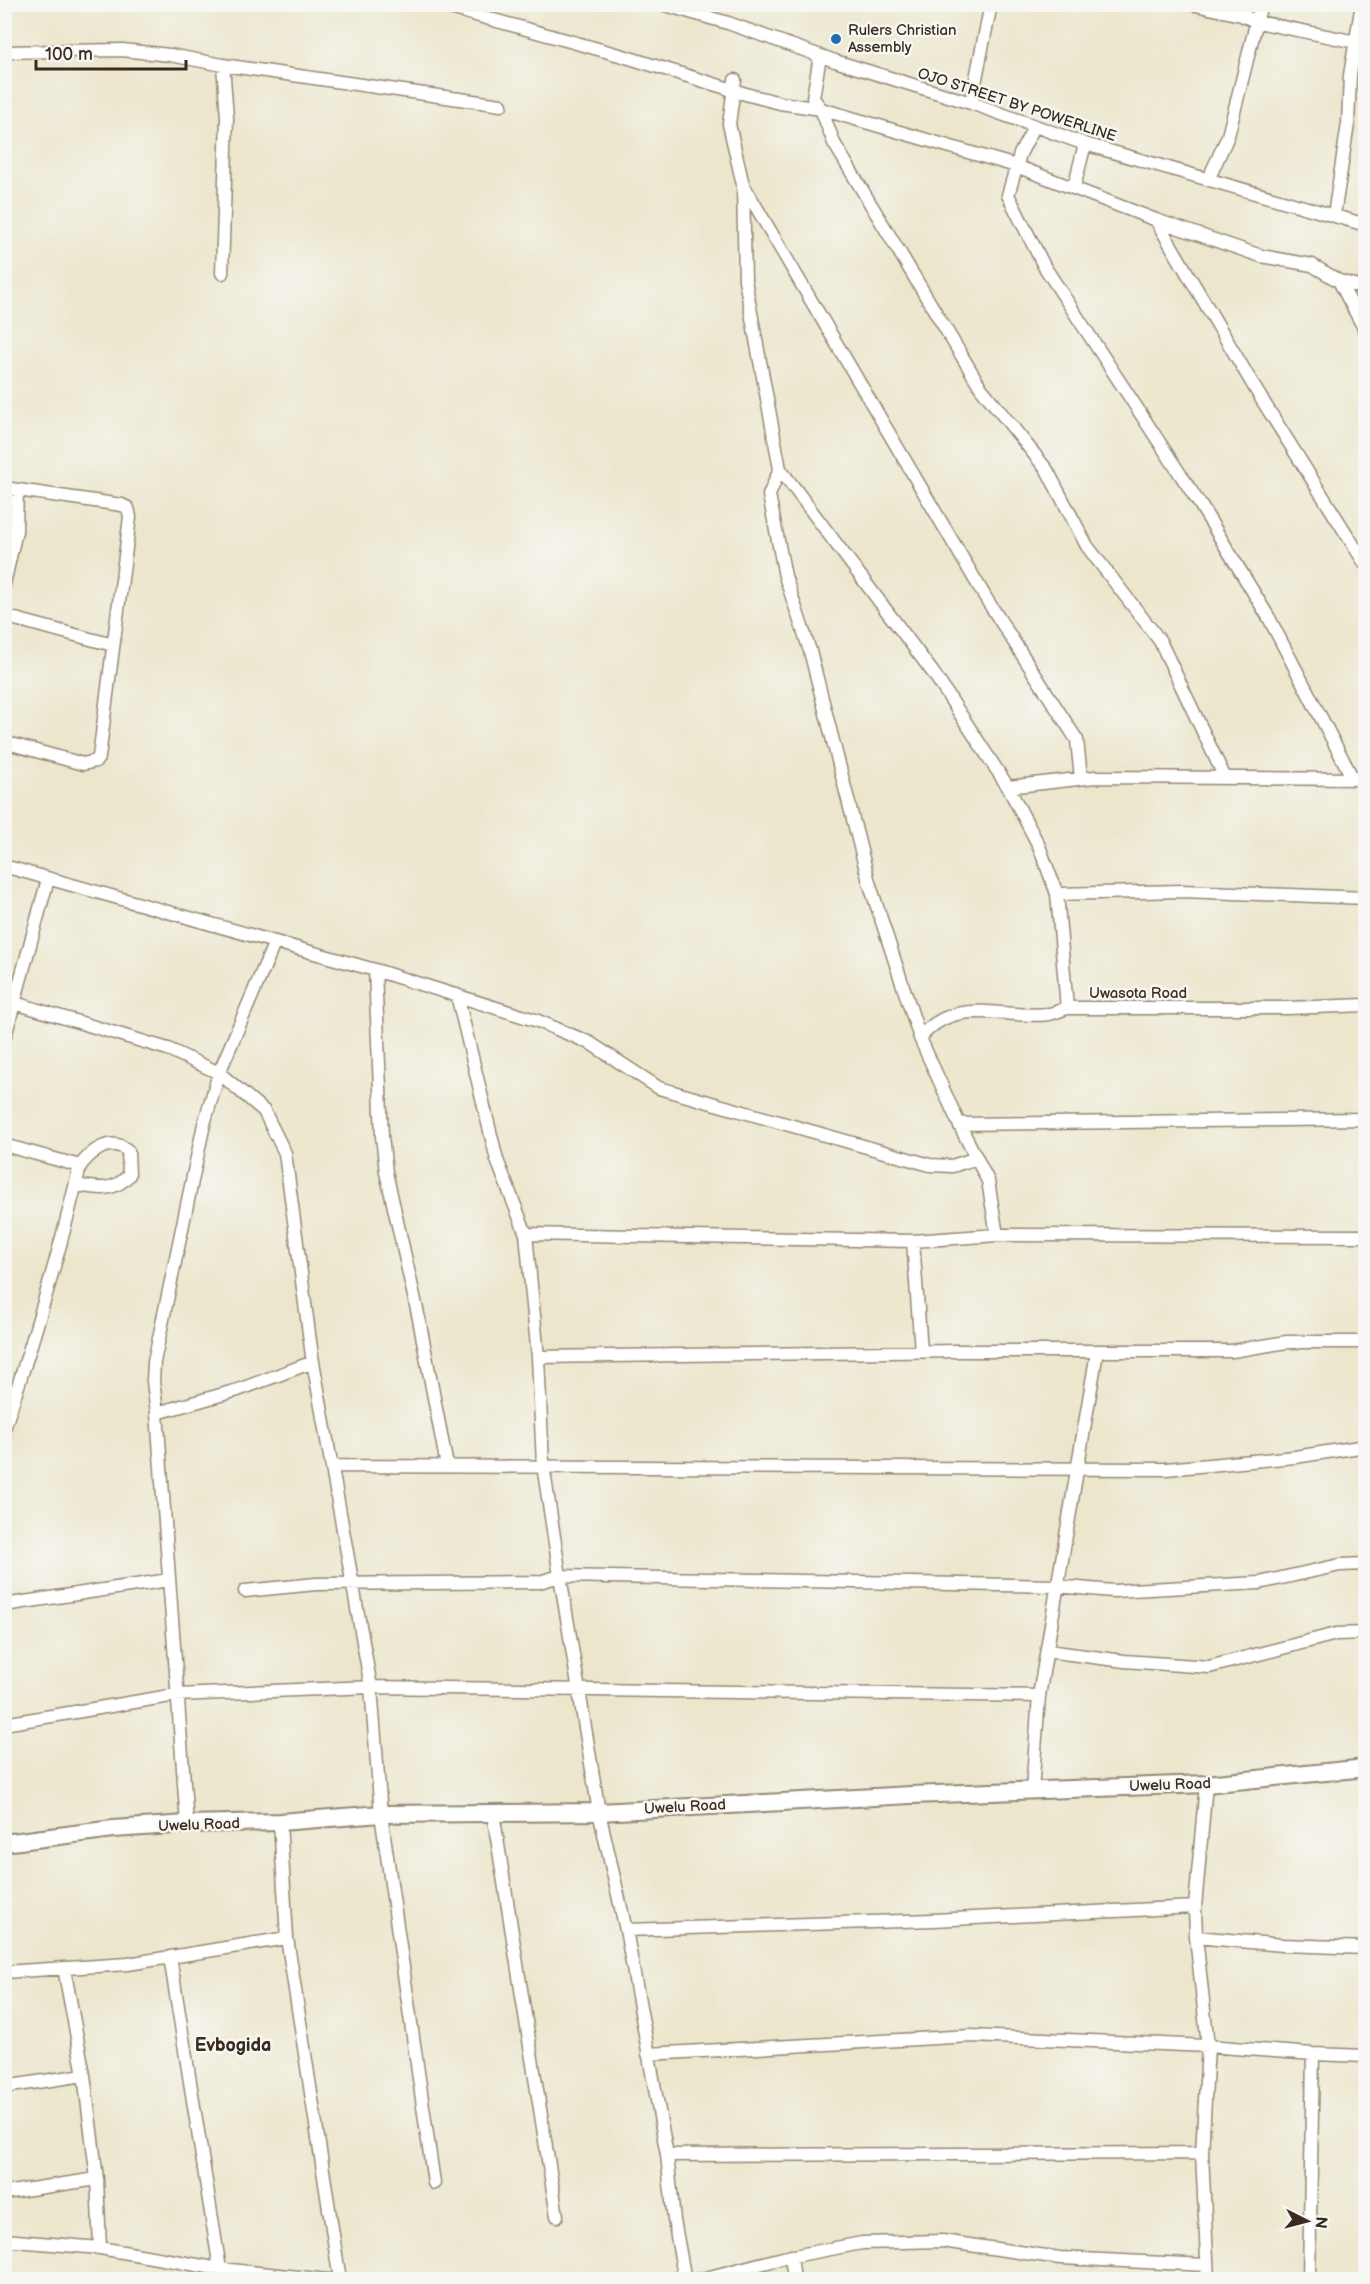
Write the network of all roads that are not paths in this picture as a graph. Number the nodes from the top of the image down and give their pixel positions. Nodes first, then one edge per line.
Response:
1 (436, 4) edge
2 (662, 4) edge
3 (991, 4) edge
4 (1191, 4) edge
5 (1261, 4) edge
6 (1362, 4) edge
7 (1258, 22) junction
8 (1361, 43) edge
9 (4, 52) edge
10 (820, 56) junction
11 (223, 65) junction
12 (734, 85) junction
13 (971, 103) junction
14 (501, 105) dead end
15 (821, 109) junction
16 (1034, 127) junction
17 (1085, 144) junction
18 (1016, 166) junction
19 (1208, 180) junction
20 (743, 185) junction
21 (1074, 187) junction
22 (1334, 215) junction
23 (1156, 220) junction
24 (1365, 225) edge
25 (222, 273) dead end
26 (1339, 281) junction
27 (1365, 288) edge
28 (1365, 332) edge
29 (780, 469) junction
30 (10, 489) edge
31 (1365, 565) edge
32 (4, 584) edge
33 (4, 616) edge
34 (113, 645) junction
35 (4, 742) edge
36 (1081, 778) junction
37 (1225, 778) junction
38 (1359, 779) edge
39 (1008, 787) junction
40 (4, 866) edge
41 (48, 879) junction
42 (1057, 894) junction
43 (1365, 898) edge
44 (274, 944) junction
45 (375, 970) junction
46 (457, 995) junction
47 (15, 1003) junction
48 (1365, 1005) edge
49 (1067, 1008) junction
50 (920, 1038) junction
51 (4, 1040) edge
52 (219, 1072) junction
53 (1365, 1119) edge
54 (959, 1124) junction
55 (4, 1145) edge
56 (977, 1158) junction
57 (80, 1166) junction
58 (76, 1185) junction
59 (526, 1233) junction
60 (997, 1235) junction
61 (1365, 1236) edge
62 (913, 1241) junction
63 (1365, 1342) edge
64 (921, 1352) junction
65 (1097, 1352) junction
66 (538, 1357) junction
67 (313, 1362) junction
68 (157, 1413) junction
69 (4, 1429) edge
70 (1365, 1446) edge
71 (543, 1465) junction
72 (332, 1466) junction
73 (447, 1466) junction
74 (1077, 1468) junction
75 (1365, 1563) edge
76 (560, 1576) junction
77 (169, 1580) junction
78 (353, 1583) junction
79 (1056, 1586) junction
80 (245, 1591) dead end
81 (4, 1605) edge
82 (1365, 1633) edge
83 (1047, 1651) junction
84 (371, 1687) junction
85 (578, 1690) junction
86 (176, 1695) junction
87 (1039, 1696) junction
88 (4, 1724) edge
89 (1365, 1768) edge
90 (1206, 1784) junction
91 (1032, 1791) junction
92 (599, 1812) junction
93 (493, 1813) junction
94 (381, 1814) junction
95 (280, 1822) junction
96 (187, 1824) junction
97 (4, 1843) edge
98 (1195, 1907) junction
99 (626, 1930) junction
100 (1196, 1937) junction
101 (287, 1938) junction
102 (1365, 1948) edge
103 (170, 1957) junction
104 (64, 1968) junction
105 (4, 1972) edge
106 (1208, 2046) junction
107 (1313, 2054) junction
108 (648, 2055) junction
109 (1365, 2056) edge
110 (84, 2075) junction
111 (4, 2087) edge
112 (1202, 2153) junction
113 (667, 2155) junction
114 (97, 2179) junction
115 (434, 2183) dead end
116 (4, 2193) edge
117 (557, 2216) dead end
118 (4, 2240) edge
119 (100, 2248) junction
120 (791, 2256) junction
121 (1207, 2265) junction
122 (220, 2270) junction
123 (329, 2280) edge
124 (340, 2280) edge
125 (685, 2280) edge
126 (698, 2280) edge
127 (794, 2280) edge
128 (1208, 2280) edge
129 (1310, 2280) edge

1 - 12 street
2 - 10 street, OJO STREET BY POWERLINE
3 - 13 street
4 - 7 street
5 - 7 street
6 - 8 street
7 - 8 street
7 - 19 street
8 - 22 street
9 - 11 street
10 - 13 street, OJO STREET BY POWERLINE
10 - 15 street
11 - 14 street
11 - 25 street
12 - 15 street
12 - 20 street
13 - 16 street, OJO STREET BY POWERLINE
15 - 18 street
15 - 37 street
16 - 17 street, OJO STREET BY POWERLINE
16 - 18 street
17 - 19 street, OJO STREET BY POWERLINE
17 - 21 street
18 - 21 street
18 - 38 street
19 - 22 street, OJO STREET BY POWERLINE
20 - 29 street
20 - 36 street
21 - 23 street
22 - 24 street, OJO STREET BY POWERLINE
23 - 26 street
23 - 31 street
26 - 27 street
26 - 28 street
29 - 39 street
29 - 50 street
30 - 32 street
30 - 34 street
33 - 34 street
34 - 35 street
36 - 37 street
36 - 39 street
37 - 38 street
39 - 42 street
40 - 41 street
41 - 44 street
41 - 47 street
42 - 43 street
42 - 49 street
44 - 45 street
44 - 52 street
45 - 46 street
45 - 73 street
46 - 56 street
46 - 59 street
47 - 51 street
47 - 52 street
48 - 49 street, Uwasota Road
49 - 50 street, Uwasota Road
50 - 54 street
52 - 67 street
52 - 68 street
53 - 54 street
54 - 56 street
55 - 57 street
56 - 60 street
57 - 58 street
57 - 58 street
58 - 69 street
59 - 62 street
59 - 66 street
60 - 61 street
60 - 62 street
62 - 64 street
63 - 65 street
64 - 65 street
64 - 66 street
65 - 74 street
66 - 71 street
67 - 68 street
67 - 72 street
68 - 77 street
70 - 74 street
71 - 73 street
71 - 74 street
71 - 76 street
72 - 73 street
72 - 78 street
74 - 79 street
75 - 79 street
76 - 78 street
76 - 79 street
76 - 85 street
77 - 81 street
77 - 86 street
78 - 80 street
78 - 84 street
79 - 83 street
82 - 83 street
83 - 87 street
84 - 85 street
84 - 86 street
84 - 94 street
85 - 87 street
85 - 92 street
86 - 88 street
86 - 96 street
87 - 91 street
89 - 90 street, Uwelu Road
90 - 91 street, Uwelu Road
90 - 98 street
91 - 92 street, Uwelu Road
92 - 93 street, Uwelu Road
92 - 99 street
93 - 94 street, Uwelu Road
93 - 117 street
94 - 95 street, Uwelu Road
94 - 115 street
95 - 96 street, Uwelu Road
95 - 101 street
96 - 97 street, Uwelu Road
98 - 99 street
98 - 100 street
99 - 108 street
100 - 102 street
100 - 106 street
101 - 103 street
101 - 124 street
103 - 104 street
103 - 122 street
104 - 105 street
104 - 110 street
106 - 107 street
106 - 108 street
106 - 112 street
107 - 109 street
107 - 129 street
108 - 113 street
110 - 111 street
110 - 114 street
112 - 113 street
112 - 121 street
113 - 125 street
114 - 116 street
114 - 119 street
118 - 119 street
119 - 122 street
120 - 121 street
120 - 126 street
120 - 127 street
121 - 128 street
122 - 123 street

